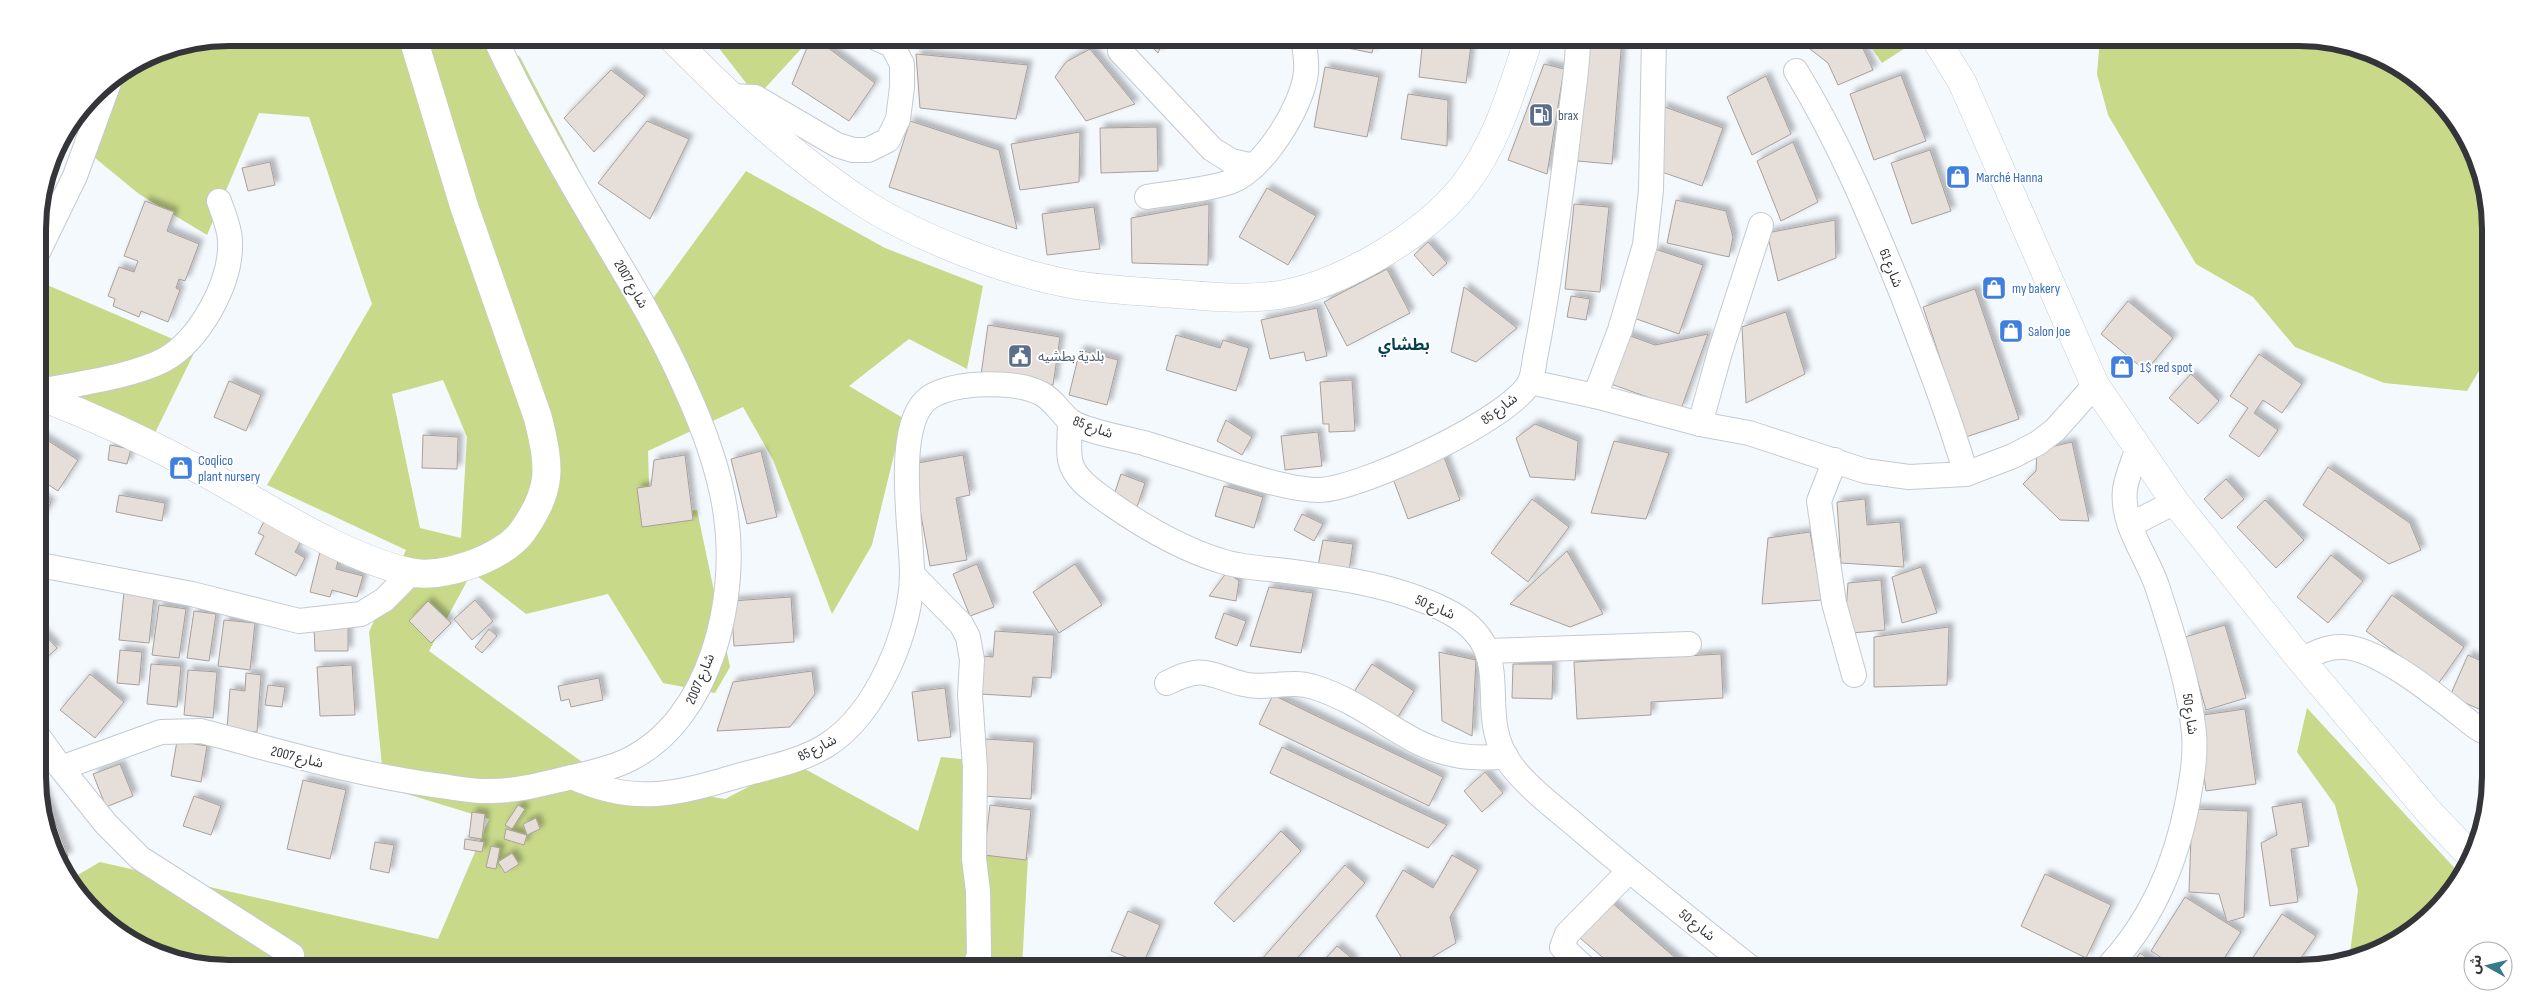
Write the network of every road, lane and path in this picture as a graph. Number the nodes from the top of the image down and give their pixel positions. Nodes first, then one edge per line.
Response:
1 (415, 46) edge
2 (499, 46) edge
3 (680, 46) edge
4 (893, 46) edge
5 (1304, 46) edge
6 (1526, 46) edge
7 (1577, 46) edge
8 (1654, 46) edge
9 (1940, 46) edge
10 (1120, 51) dead end
11 (1796, 71) dead end
12 (104, 96) edge
13 (729, 96) junction
14 (1254, 166) junction
15 (1147, 197) dead end
16 (219, 201) dead end
17 (1761, 225) dead end
18 (46, 236) edge
19 (1530, 382) junction
20 (2094, 385) junction
21 (46, 389) edge
22 (1595, 396) junction
23 (46, 399) edge
24 (1070, 422) junction
25 (1700, 424) junction
26 (2138, 450) junction
27 (1834, 460) junction
28 (1966, 474) junction
29 (2175, 502) junction
30 (2130, 525) junction
31 (46, 566) edge
32 (411, 573) junction
33 (912, 574) junction
34 (1689, 644) dead end
35 (1487, 651) junction
36 (2301, 660) junction
37 (1854, 675) dead end
38 (1167, 683) dead end
39 (2482, 730) edge
40 (46, 747) edge
41 (1506, 756) junction
42 (60, 768) junction
43 (572, 777) junction
44 (2466, 851) edge
45 (1629, 871) junction
46 (292, 955) dead end
47 (977, 960) edge
48 (1576, 960) edge
49 (1741, 960) edge
50 (2115, 960) edge

1 - 32 main road
2 - 43 street, شارع 2007
3 - 13 main road
4 - 13 street
5 - 14 street
6 - 13 main road
7 - 19 street, شارع 85
8 - 22 street
9 - 20 main road
10 - 14 street
11 - 28 street, شارع 61
12 - 18 street
14 - 15 street
16 - 21 street
17 - 25 street
19 - 22 street
19 - 24 street, شارع 85
20 - 26 main road
20 - 28 street
22 - 25 street
23 - 32 main road
24 - 33 street, شارع 85
24 - 35 street, شارع 50
25 - 27 street
26 - 29 main road
26 - 30 street, شارع 50
27 - 28 street
27 - 37 street
29 - 30 street
29 - 36 main road
30 - 50 street, شارع 50
31 - 32 street
33 - 43 street, شارع 85
33 - 47 street
34 - 35 street
35 - 41 street, شارع 50
36 - 39 street
36 - 44 main road
38 - 41 street
40 - 42 street
41 - 45 street, شارع 50
42 - 43 street, شارع 2007
42 - 46 street
45 - 48 street
45 - 49 street, شارع 50

